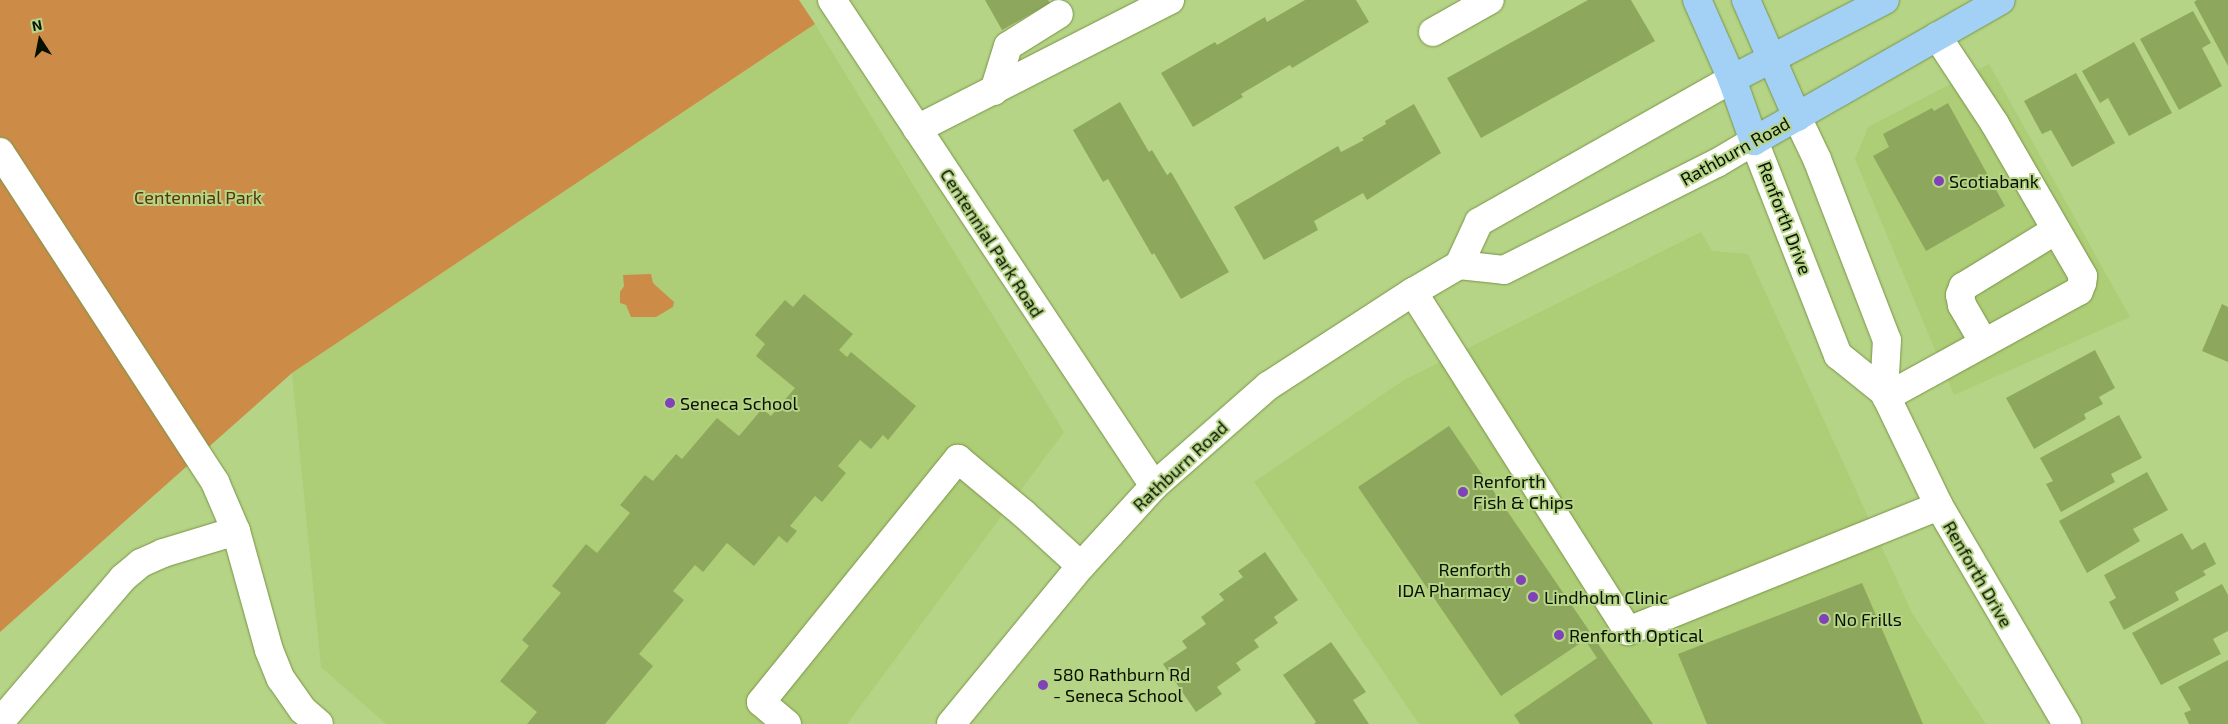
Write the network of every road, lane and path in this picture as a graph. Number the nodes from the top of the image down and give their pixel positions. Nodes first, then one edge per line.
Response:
1 (832, 0) edge
2 (1170, 0) edge
3 (1490, 0) edge
4 (1697, 0) edge
5 (1746, 0) edge
6 (1885, 0) edge
7 (2001, 0) edge
8 (1059, 14) dead end
9 (1433, 32) dead end
10 (1937, 36) junction
11 (1772, 60) junction
12 (1732, 79) junction
13 (994, 91) junction
14 (1797, 117) junction
15 (917, 129) junction
16 (1754, 141) junction
17 (0, 152) edge
18 (2056, 230) junction
19 (1460, 266) junction
20 (1413, 292) junction
21 (1984, 343) junction
22 (1885, 395) junction
23 (1154, 486) junction
24 (1939, 506) junction
25 (236, 531) junction
26 (1081, 566) junction
27 (0, 722) edge
28 (319, 724) edge
29 (787, 724) edge
30 (951, 724) edge
31 (2067, 724) edge

1 - 15 street, Centennial Park Road
2 - 13 street
3 - 9 street
4 - 12 main road, Renforth Drive
5 - 11 main road, Renforth Drive
6 - 11 main road
7 - 10 main road, Rathburn Road
8 - 13 street
10 - 14 main road, Rathburn Road
10 - 18 street
11 - 12 main road
11 - 14 main road, Renforth Drive
12 - 16 main road, Renforth Drive
12 - 19 street
13 - 15 street
14 - 16 main road, Rathburn Road
14 - 22 street, Renforth Drive
15 - 23 street, Centennial Park Road
16 - 19 street, Rathburn Road
16 - 22 street, Renforth Drive
17 - 25 street
18 - 21 street
18 - 21 street
19 - 20 street, Rathburn Road
20 - 23 street, Rathburn Road
20 - 24 street
21 - 22 street
22 - 24 street, Renforth Drive
23 - 26 street, Rathburn Road
24 - 31 street, Renforth Drive
25 - 27 street
25 - 28 street
26 - 29 street
26 - 30 street, Rathburn Road

